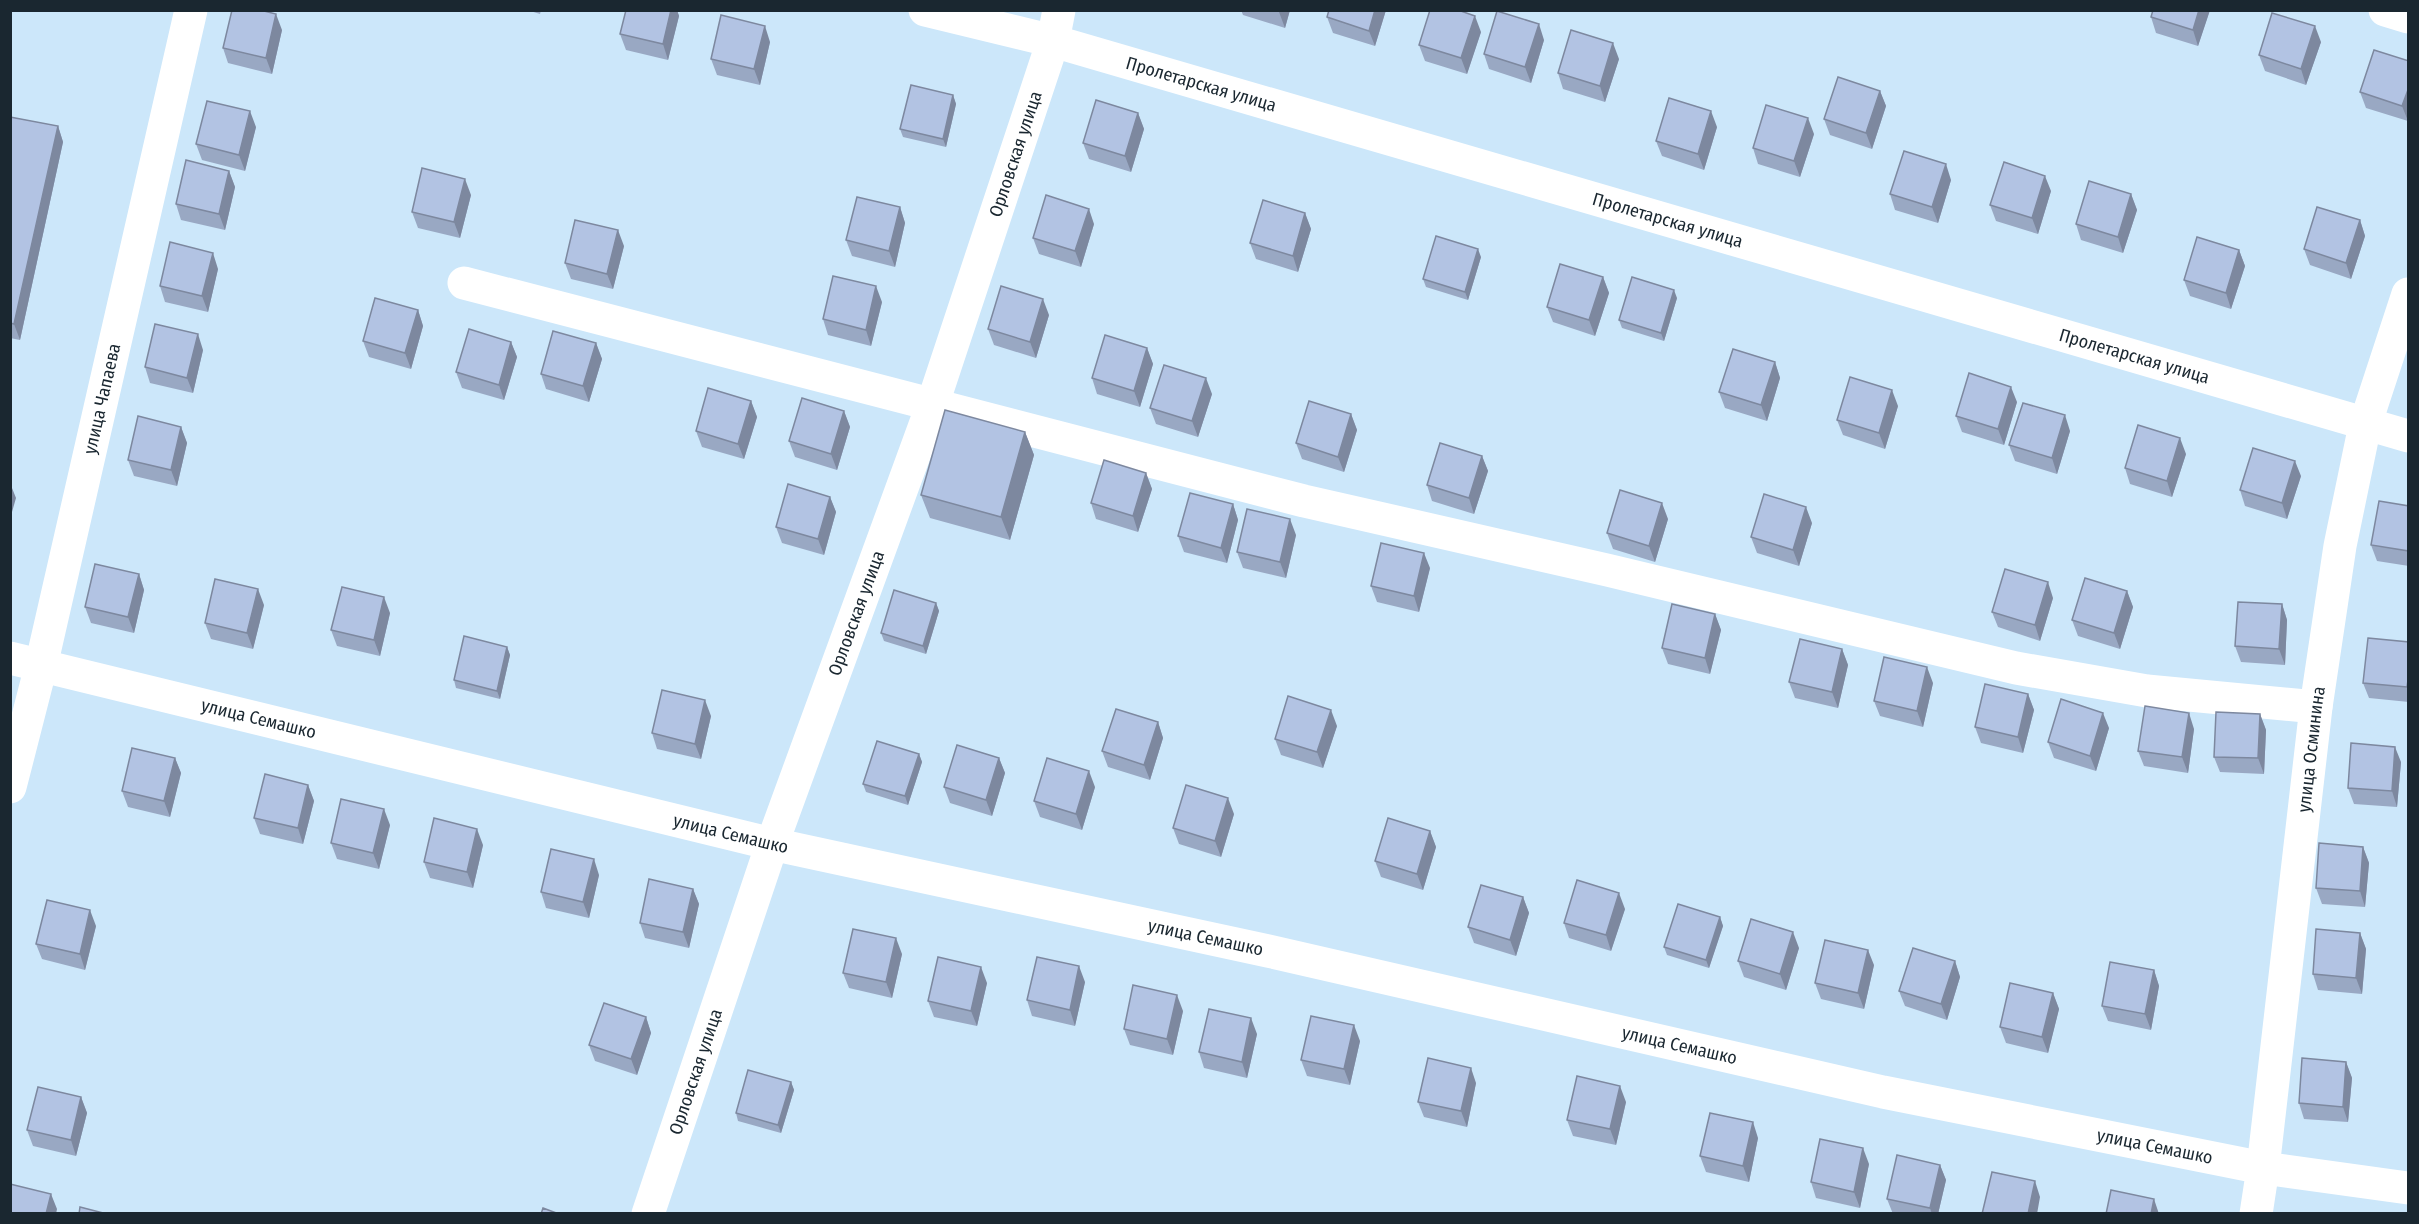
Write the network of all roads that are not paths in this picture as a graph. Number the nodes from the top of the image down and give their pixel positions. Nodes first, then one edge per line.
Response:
1 (191, 10) edge
2 (925, 10) edge
3 (2385, 10) edge
4 (2409, 17) edge
5 (1056, 26) edge
6 (464, 283) dead end
7 (2409, 294) edge
8 (932, 406) junction
9 (2366, 425) junction
10 (2409, 436) edge
11 (26, 662) edge
12 (2316, 707) junction
13 (10, 788) edge
14 (772, 844) junction
15 (2263, 1168) junction
16 (2409, 1188) edge
17 (648, 1214) edge
18 (2256, 1214) edge

1 - 11 street, улица Чапаева
2 - 5 street, Пролетарская улица
3 - 4 street
5 - 8 street, Орловская улица
5 - 9 street, Пролетарская улица
6 - 8 street
7 - 9 street, улица Осминина
8 - 12 street
8 - 14 street, Орловская улица
9 - 10 street, Пролетарская улица
9 - 12 street, улица Осминина
11 - 13 street, улица Чапаева
11 - 14 street, улица Семашко
12 - 15 street, улица Осминина
14 - 15 street, улица Семашко
14 - 17 street, Орловская улица
15 - 16 street, улица Семашко
15 - 18 street, улица Осминина

